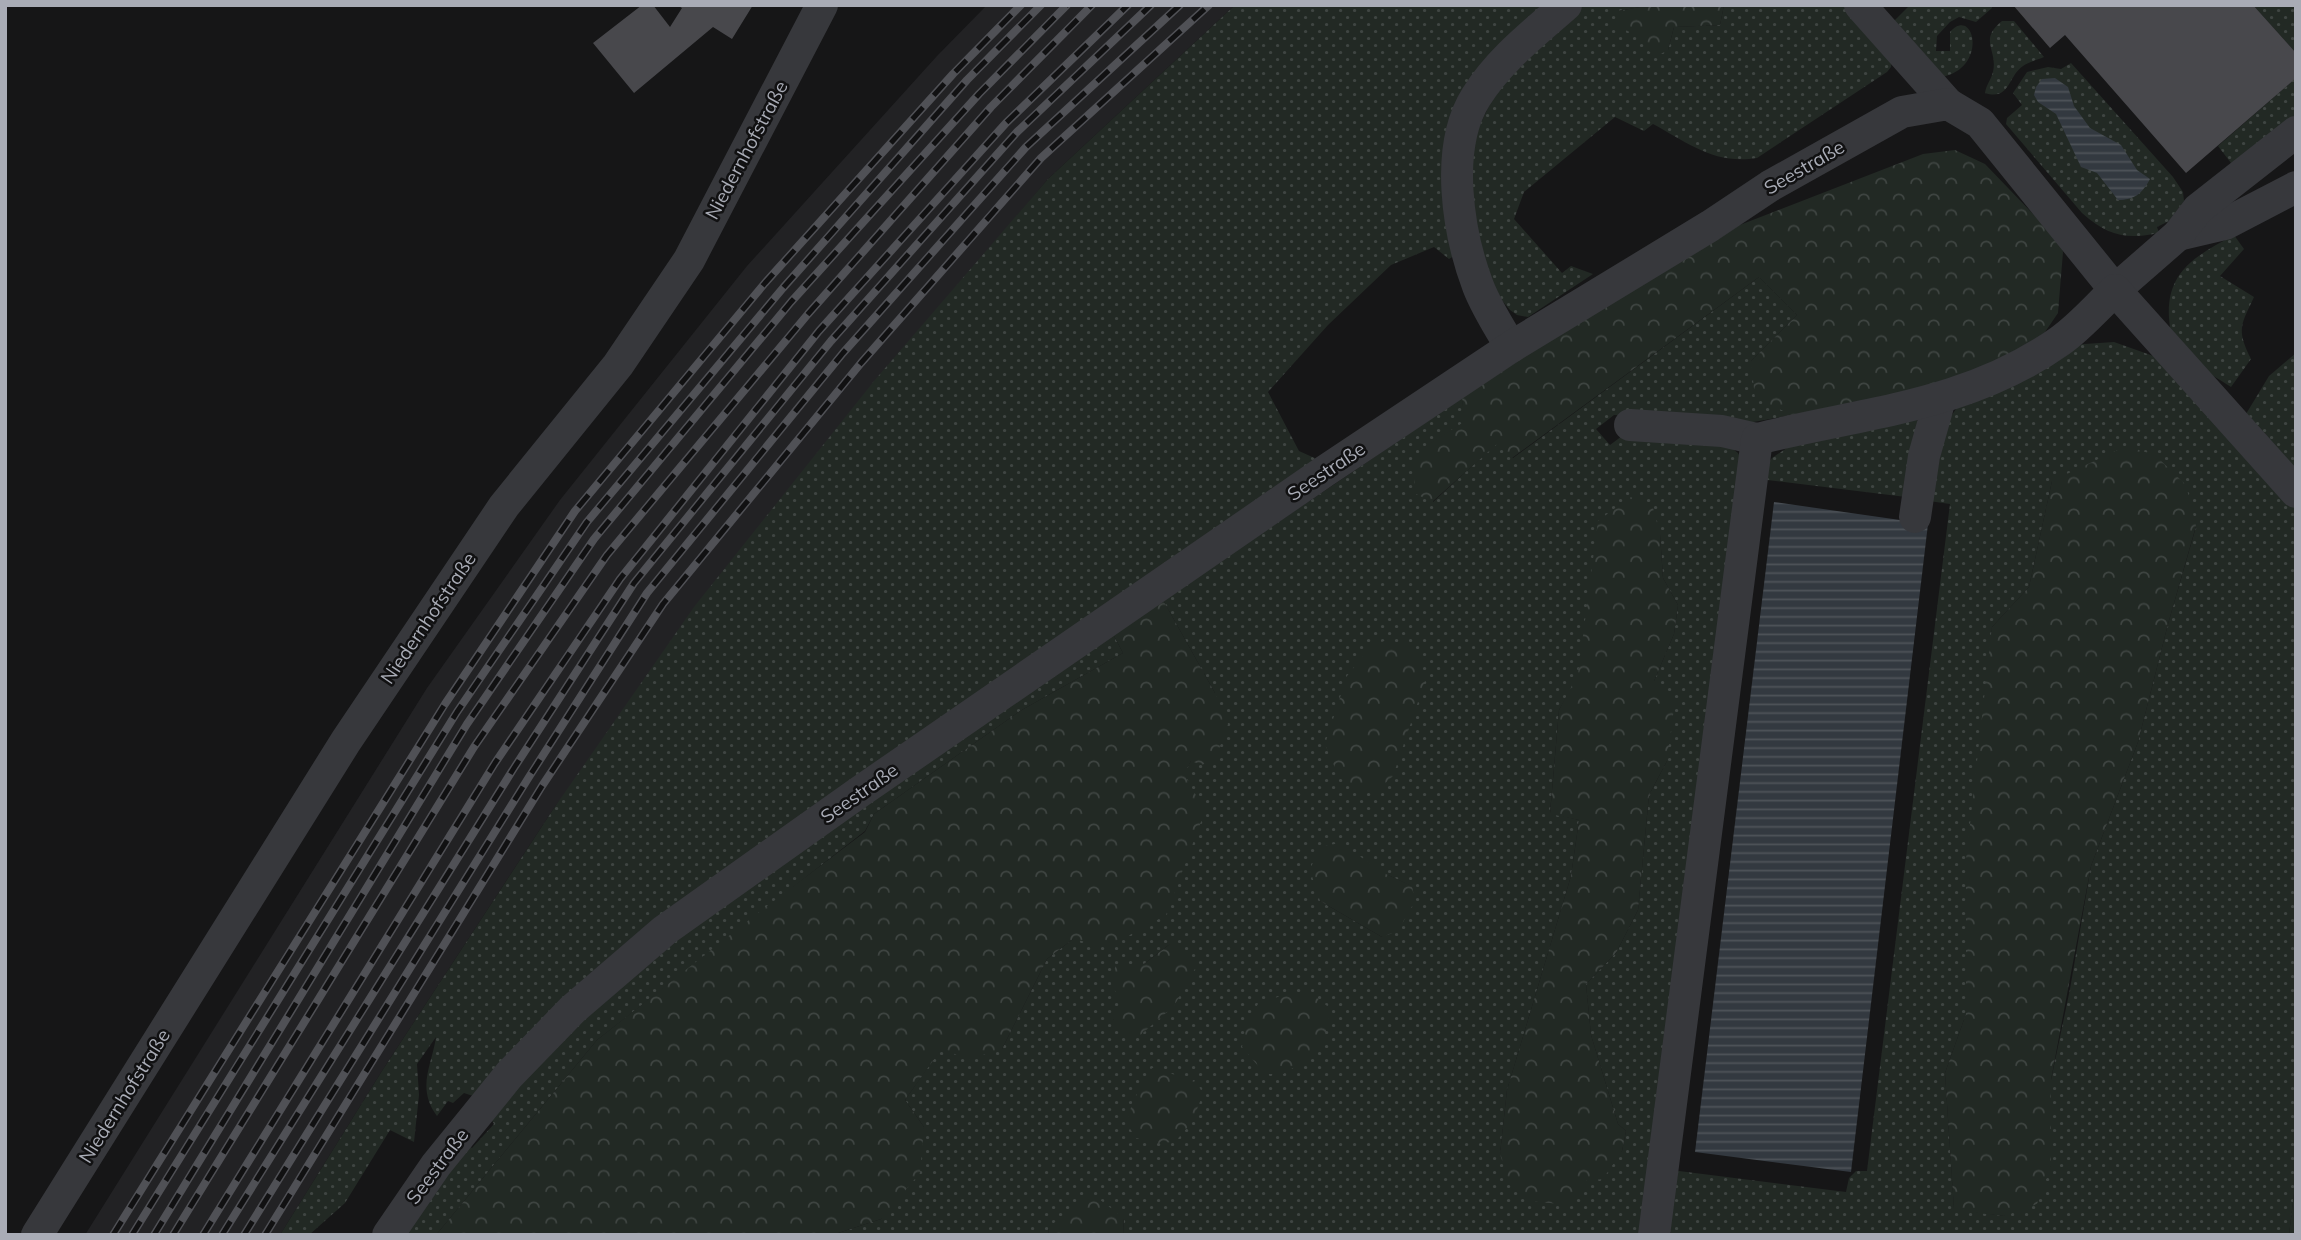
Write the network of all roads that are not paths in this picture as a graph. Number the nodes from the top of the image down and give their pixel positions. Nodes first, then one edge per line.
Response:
1 (822, 5) edge
2 (1566, 5) edge
3 (1860, 5) edge
4 (1948, 104) junction
5 (2296, 132) edge
6 (2296, 187) edge
7 (2178, 235) junction
8 (2115, 290) junction
9 (1511, 347) junction
10 (1940, 399) junction
11 (1630, 425) dead end
12 (1757, 439) junction
13 (2296, 492) edge
14 (1915, 517) dead end
15 (1656, 1233) edge
16 (37, 1235) edge
17 (388, 1235) edge

1 - 16 street, Niedernhofstraße
2 - 9 street
3 - 4 street
4 - 8 street
4 - 9 street, Seestraße
5 - 7 street
6 - 7 street
7 - 8 street
8 - 10 street
8 - 13 street
9 - 17 street, Seestraße
10 - 12 street
10 - 14 street
11 - 12 street
12 - 15 street

